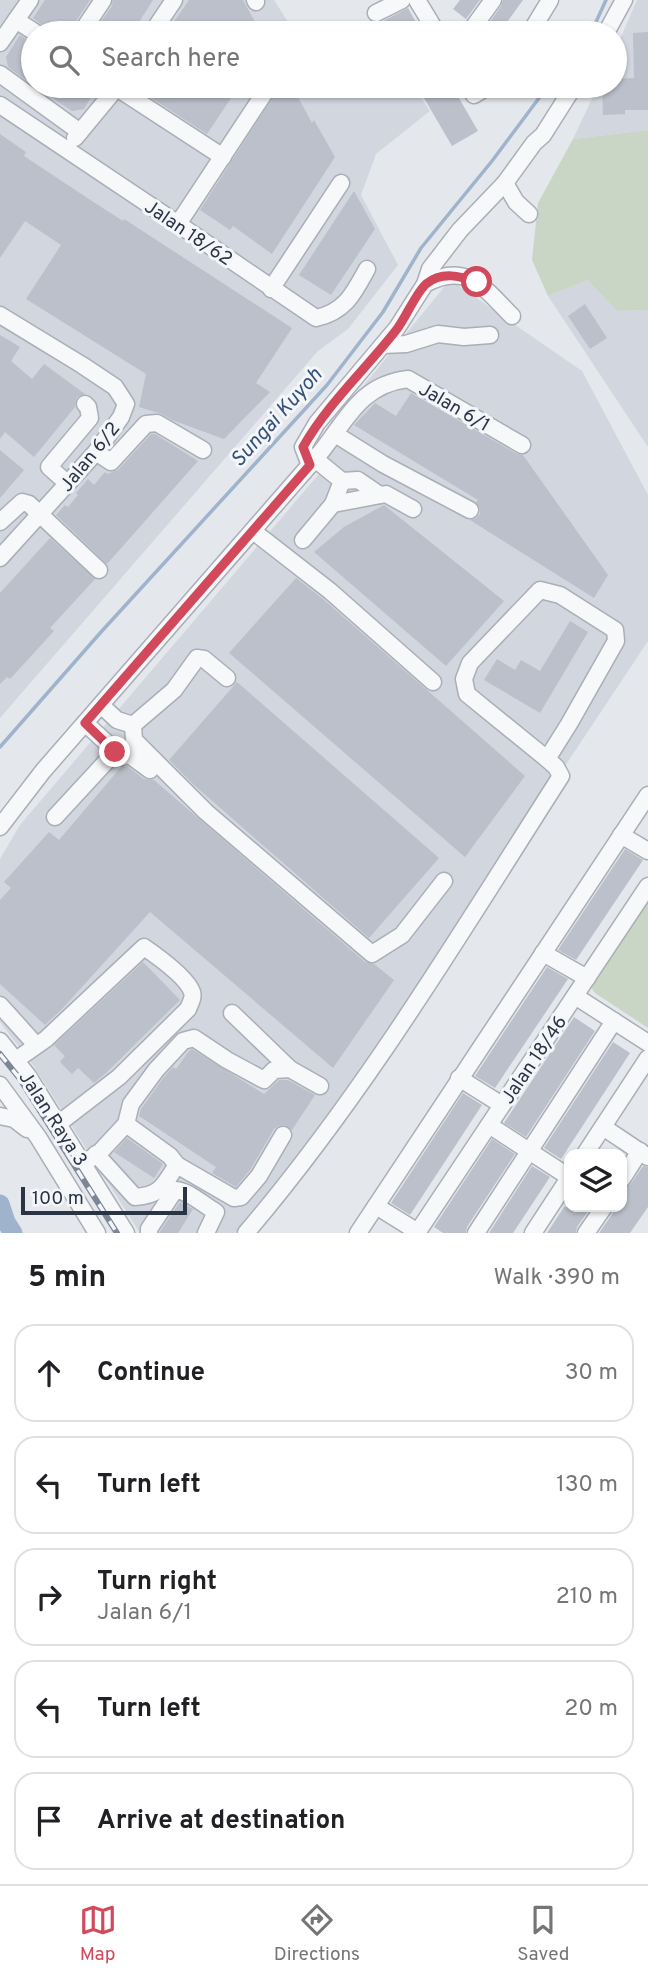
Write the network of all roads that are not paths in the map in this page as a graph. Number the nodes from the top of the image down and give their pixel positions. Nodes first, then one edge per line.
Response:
1 (30, 0) edge
2 (103, 0) edge
3 (174, 0) edge
4 (402, 0) edge
5 (493, 0) edge
6 (550, 0) edge
7 (624, 0) edge
8 (425, 4) edge
9 (376, 13) dead end
10 (16, 20) junction
11 (89, 21) edge
12 (160, 21) edge
13 (432, 21) edge
14 (478, 21) edge
15 (537, 21) edge
16 (613, 21) edge
17 (21, 23) edge
18 (2, 36) edge
19 (0, 74) edge
20 (21, 89) edge
21 (33, 98) edge
22 (107, 98) edge
23 (134, 98) edge
24 (262, 98) edge
25 (566, 98) edge
26 (0, 105) edge
27 (80, 132) junction
28 (67, 151) junction
29 (223, 157) junction
30 (341, 183) dead end
31 (505, 183) junction
32 (529, 214) dead end
33 (178, 224) junction
34 (367, 269) dead end
35 (425, 285) junction
36 (271, 289) junction
37 (0, 315) edge
38 (512, 316) dead end
39 (490, 335) dead end
40 (383, 345) junction
41 (85, 404) dead end
42 (335, 434) junction
43 (523, 445) dead end
44 (203, 450) dead end
45 (96, 452) junction
46 (313, 462) junction
47 (342, 481) junction
48 (67, 483) junction
49 (380, 495) junction
50 (333, 504) junction
51 (413, 509) dead end
52 (470, 510) dead end
53 (40, 515) junction
54 (0, 522) edge
55 (253, 531) junction
56 (303, 540) dead end
57 (0, 558) edge
58 (99, 570) dead end
59 (227, 678) dead end
60 (433, 682) dead end
61 (101, 705) junction
62 (85, 723) junction
63 (133, 725) junction
64 (115, 752) junction
65 (547, 759) junction
66 (150, 770) dead end
67 (648, 795) edge
68 (55, 817) dead end
69 (0, 827) edge
70 (621, 835) junction
71 (648, 851) edge
72 (444, 881) dead end
73 (647, 889) edge
74 (543, 953) junction
75 (587, 978) junction
76 (575, 996) junction
77 (0, 1005) edge
78 (232, 1013) dead end
79 (614, 1021) junction
80 (0, 1041) edge
81 (648, 1044) edge
82 (36, 1045) junction
83 (648, 1058) edge
84 (16, 1060) junction
85 (290, 1069) junction
86 (28, 1076) junction
87 (459, 1078) junction
88 (320, 1086) dead end
89 (3, 1097) edge
90 (502, 1105) junction
91 (0, 1116) edge
92 (58, 1124) junction
93 (126, 1124) junction
94 (489, 1125) junction
95 (603, 1127) junction
96 (283, 1135) dead end
97 (38, 1137) junction
98 (588, 1149) edge
99 (529, 1151) junction
100 (644, 1154) edge
101 (90, 1159) junction
102 (177, 1165) junction
103 (627, 1173) edge
104 (564, 1175) edge
105 (564, 1186) edge
106 (376, 1206) junction
107 (601, 1212) edge
108 (417, 1232) edge
109 (97, 1233) edge
110 (126, 1233) edge
111 (149, 1233) edge
112 (206, 1233) edge
113 (246, 1233) edge
114 (358, 1233) edge
115 (476, 1233) edge
116 (533, 1233) edge
117 (586, 1233) edge

1 - 10 street
2 - 11 street
3 - 12 street
4 - 9 street
5 - 14 street
6 - 15 street
7 - 16 street
8 - 13 street
10 - 17 street
10 - 18 street
19 - 20 street
21 - 27 street
22 - 27 street
23 - 29 street
24 - 29 street
25 - 31 street
26 - 28 street, Jalan 18/62
27 - 28 street
28 - 33 street, Jalan 18/62
29 - 33 street
30 - 36 street
31 - 32 street
31 - 35 street
33 - 36 street, Jalan 18/62
34 - 36 street, Jalan 18/62
35 - 38 street
35 - 40 street
37 - 45 street, Jalan 6/2
39 - 40 street
40 - 46 street
41 - 48 street
42 - 43 street, Jalan 6/1
42 - 46 street, Jalan 6/1
42 - 52 street
44 - 45 street
45 - 48 street, Jalan 6/2
46 - 47 street
46 - 55 street, Jalan 6/1
47 - 49 street
47 - 50 street
48 - 53 street, Jalan 6/2
49 - 50 street
49 - 51 street
50 - 56 street
53 - 54 street
53 - 57 street, Jalan 6/2
53 - 58 street
55 - 60 street
55 - 61 street, Jalan 6/1
59 - 63 street
61 - 62 street, Jalan 6/1
61 - 63 street
62 - 64 street
62 - 69 street, Jalan 6/1
63 - 72 street
64 - 66 street
64 - 68 street
65 - 65 street
65 - 113 street
67 - 70 street
70 - 71 street
70 - 74 street
73 - 75 street, Jalan 18/46
74 - 75 street
74 - 87 street
75 - 76 street, Jalan 18/46
76 - 79 street
76 - 90 street, Jalan 18/46
77 - 82 street
78 - 85 street
79 - 81 street
79 - 99 street
80 - 84 street, Jalan Raya 3
82 - 84 street
82 - 92 street
83 - 95 street
84 - 86 street, Jalan Raya 3
85 - 88 street
85 - 93 street
86 - 89 street
86 - 92 street, Jalan Raya 3
87 - 90 street
87 - 106 street
89 - 97 street, Jalan Raya 3
90 - 94 street, Jalan 18/46
91 - 97 street
92 - 101 street, Jalan Raya 3
93 - 101 street
93 - 102 street
94 - 99 street
94 - 108 street, Jalan 18/46
95 - 98 street
95 - 100 street
96 - 102 street
97 - 109 street, Jalan Raya 3
99 - 104 street
99 - 115 street
100 - 103 street
101 - 102 street
101 - 110 street, Jalan Raya 3
105 - 116 street
106 - 108 street
106 - 114 street
107 - 117 street
111 - 112 street

